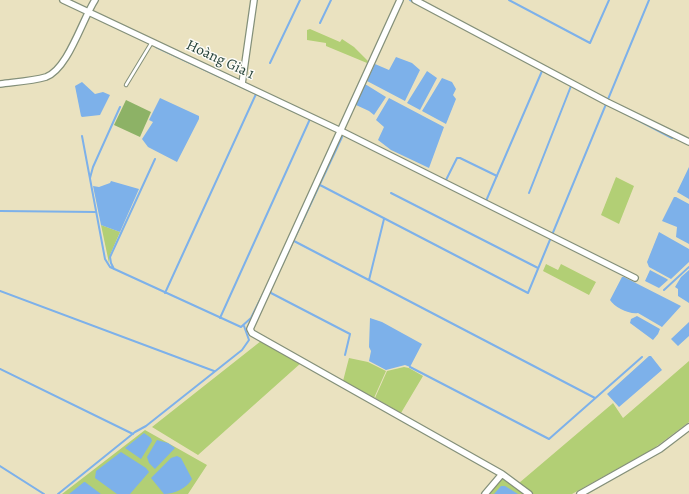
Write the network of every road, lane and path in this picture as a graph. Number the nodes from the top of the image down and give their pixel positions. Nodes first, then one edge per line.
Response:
1 (63, 0) edge
2 (95, 0) edge
3 (254, 0) edge
4 (400, 0) edge
5 (415, 0) edge
6 (88, 11) junction
7 (152, 41) junction
8 (0, 84) edge
9 (242, 84) junction
10 (126, 85) dead end
11 (341, 131) junction
12 (689, 142) edge
13 (635, 278) dead end
14 (689, 427) edge
15 (502, 474) junction
16 (486, 494) edge
17 (529, 494) edge
18 (580, 494) edge

1 - 6 street, Hoàng Gia 1
2 - 6 street
3 - 9 street
4 - 11 street
5 - 12 street
6 - 7 street, Hoàng Gia 1
6 - 8 street
7 - 9 street, Hoàng Gia 1
7 - 10 lane
9 - 11 street, Hoàng Gia 1
11 - 13 street, Hoàng Gia 1
11 - 15 street
14 - 18 street
15 - 16 street
15 - 17 street

